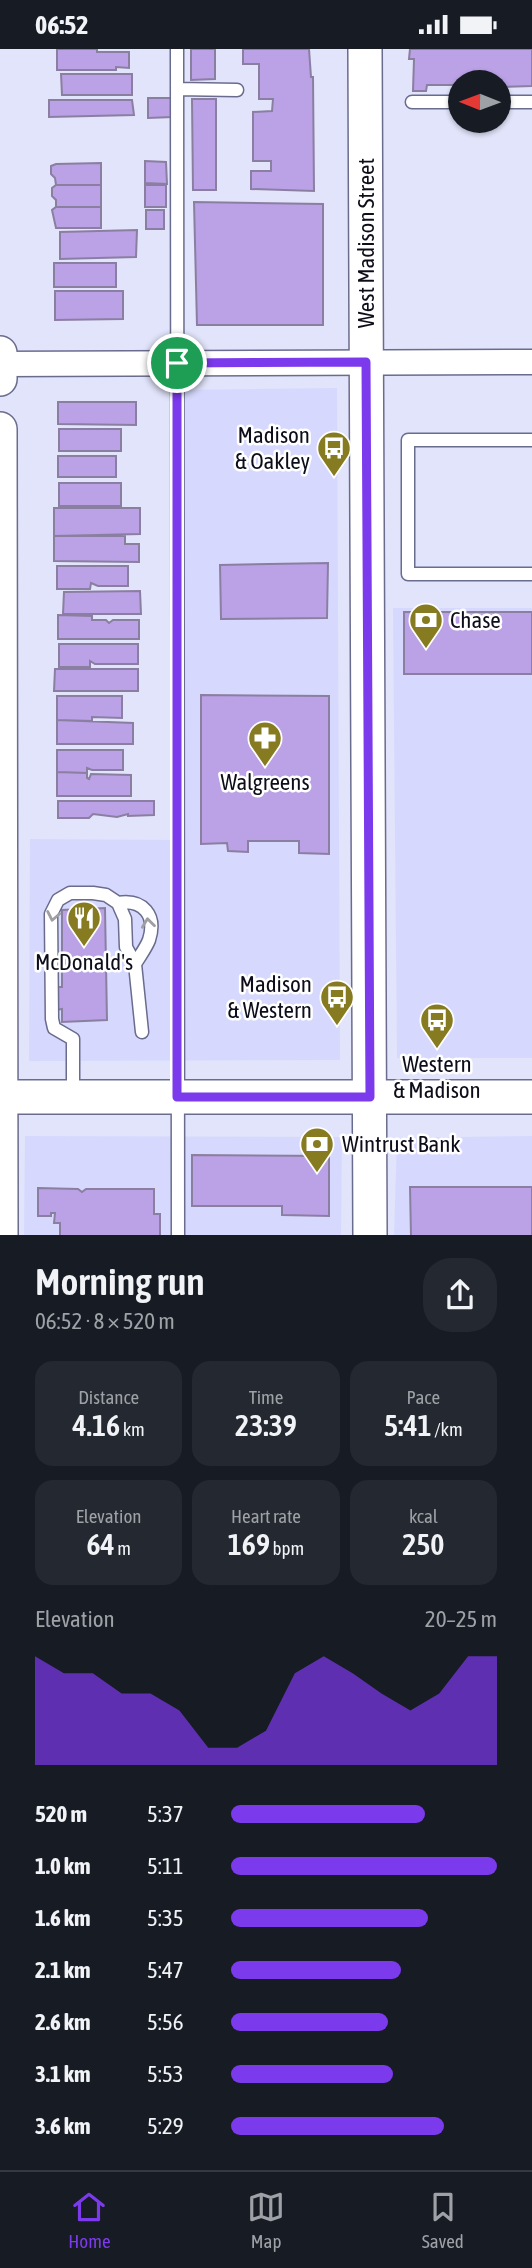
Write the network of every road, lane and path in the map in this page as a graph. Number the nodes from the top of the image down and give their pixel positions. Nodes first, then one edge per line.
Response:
1 (177, 49) edge
2 (365, 49) edge
3 (177, 89) junction
4 (237, 90) dead end
5 (412, 102) dead end
6 (448, 102) edge
7 (511, 102) edge
8 (532, 102) edge
9 (0, 353) edge
10 (366, 362) junction
11 (532, 362) edge
12 (177, 363) junction
13 (0, 364) edge
14 (0, 379) edge
15 (0, 429) edge
16 (532, 440) edge
17 (0, 495) edge
18 (532, 574) edge
19 (118, 903) junction
20 (135, 964) junction
21 (142, 1032) dead end
22 (1, 1097) edge
23 (73, 1097) junction
24 (177, 1097) junction
25 (370, 1097) junction
26 (532, 1097) edge
27 (1, 1235) edge
28 (177, 1235) edge
29 (370, 1235) edge

1 - 3 lane
2 - 10 main road, West Madison Street
3 - 4 lane
3 - 12 lane
5 - 6 lane
7 - 8 lane
9 - 13 main road
10 - 11 street
10 - 12 street
10 - 25 main road, West Madison Street
12 - 13 street
12 - 24 lane
13 - 14 main road
15 - 17 main road
16 - 18 lane
17 - 22 main road
19 - 20 lane
20 -> 19 lane
19 -> 23 lane
20 - 21 lane
22 - 23 main road
22 - 27 main road
23 - 24 main road
24 - 25 main road
24 - 28 lane
25 - 26 main road
25 - 29 main road, West Madison Street

